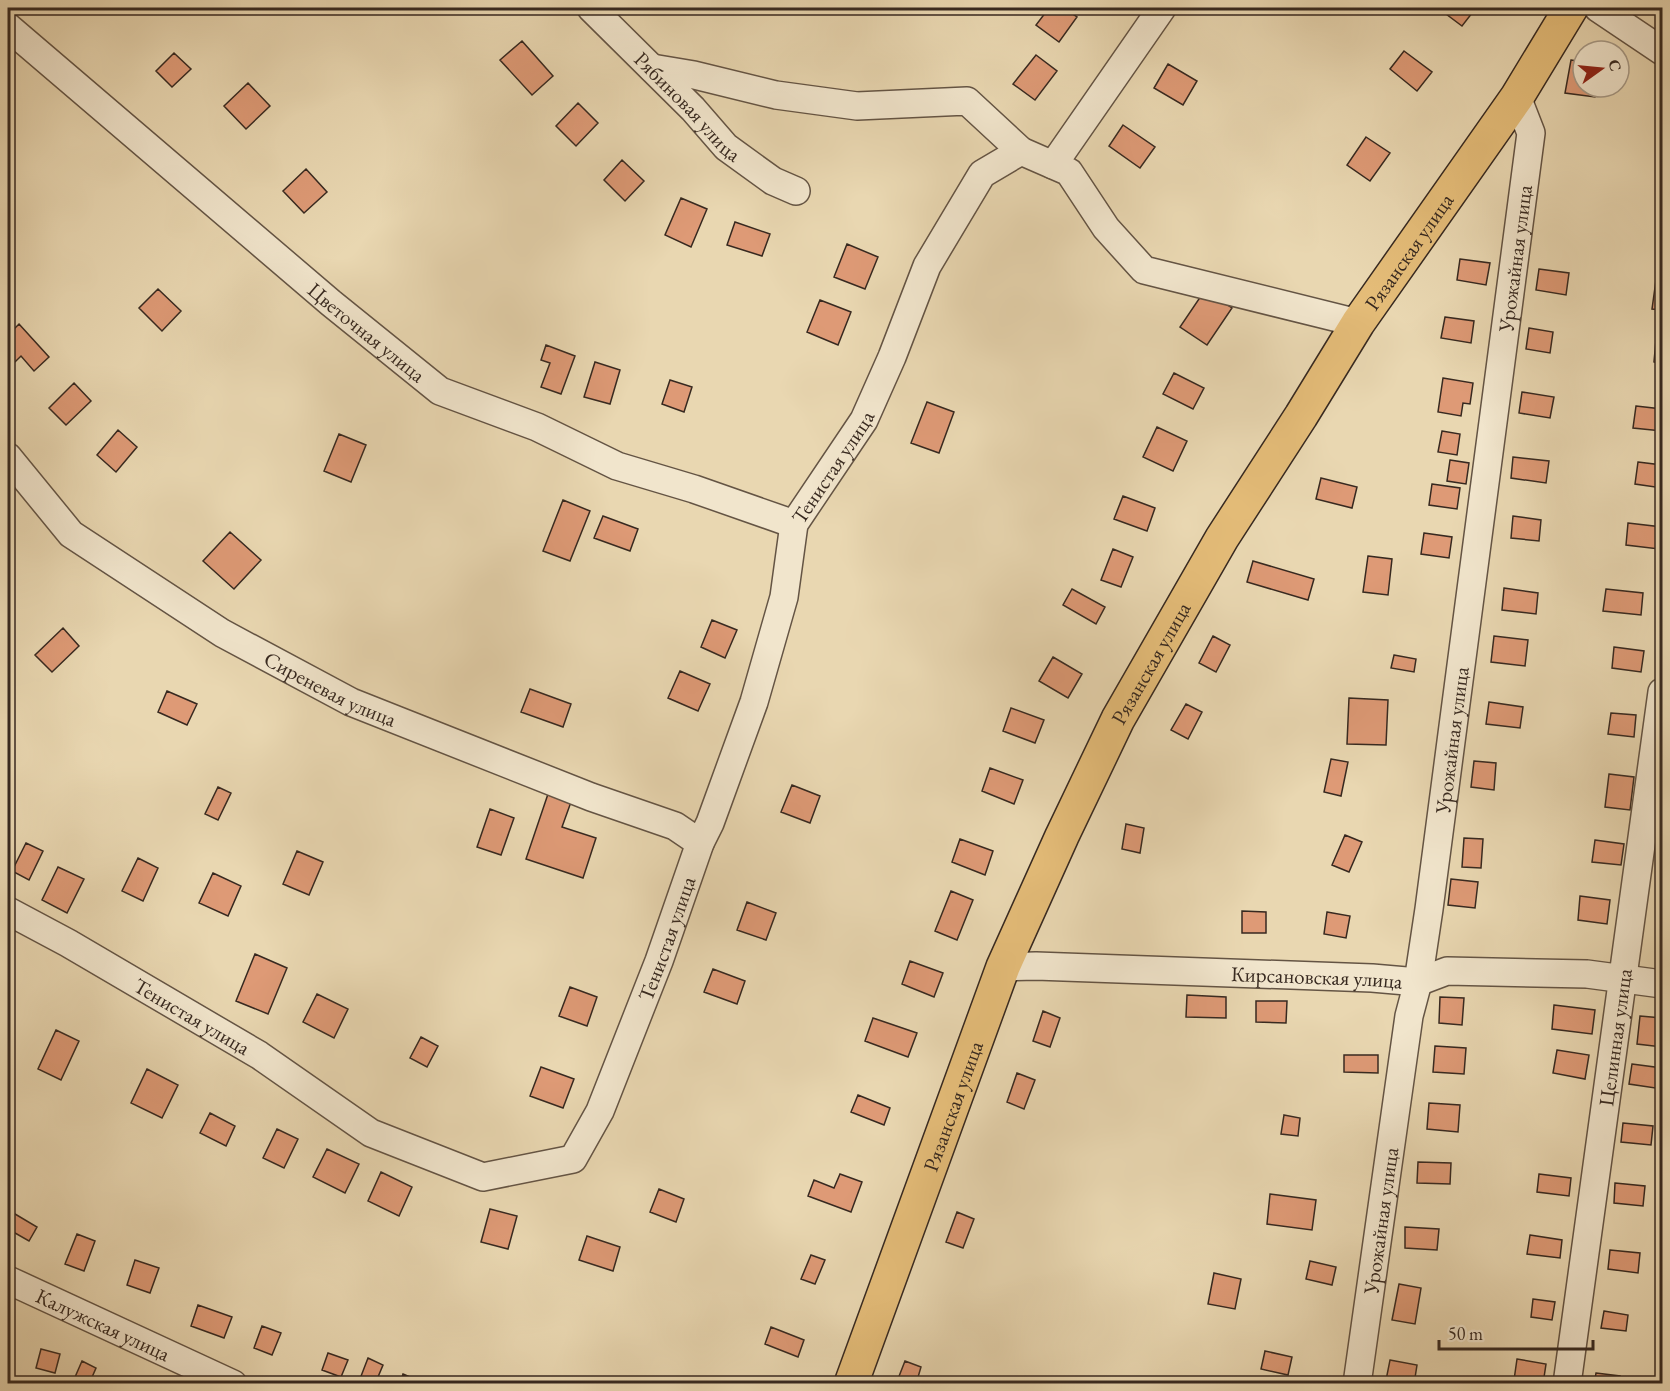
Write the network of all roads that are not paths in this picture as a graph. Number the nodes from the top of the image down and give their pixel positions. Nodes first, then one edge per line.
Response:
1 (591, 8) edge
2 (1162, 8) edge
3 (1571, 8) edge
4 (1598, 8) edge
5 (8, 27) edge
6 (1662, 51) edge
7 (652, 68) junction
8 (1517, 97) junction
9 (1020, 151) junction
10 (1053, 165) junction
11 (796, 190) dead end
12 (1358, 322) junction
13 (8, 457) edge
14 (794, 524) junction
15 (1662, 692) edge
16 (700, 843) junction
17 (8, 911) edge
18 (1003, 967) junction
19 (1623, 979) junction
20 (1418, 982) junction
21 (1662, 984) edge
22 (8, 1280) edge
23 (233, 1383) edge
24 (851, 1383) edge
25 (1357, 1383) edge
26 (1567, 1383) edge

1 - 7 street, Рябиновая улица
2 - 10 street
3 - 8 main road, Рязанская улица
4 - 6 street
5 - 14 street, Цветочная улица
7 - 9 street
7 - 11 street, Рябиновая улица
8 - 12 main road, Рязанская улица
8 - 20 street, Урожайная улица
9 - 10 street
9 - 14 street, Тенистая улица
10 - 12 street
12 - 18 main road, Рязанская улица
13 - 16 street, Сиреневая улица
14 - 16 street, Тенистая улица
15 - 19 street, Целинная улица
16 - 17 street, Тенистая улица
18 - 20 street, Кирсановская улица
18 - 24 main road, Рязанская улица
19 - 20 street, Кирсановская улица
19 - 21 street, Кирсановская улица
19 - 26 street, Целинная улица
20 - 25 street, Урожайная улица
22 - 23 street, Калужская улица

